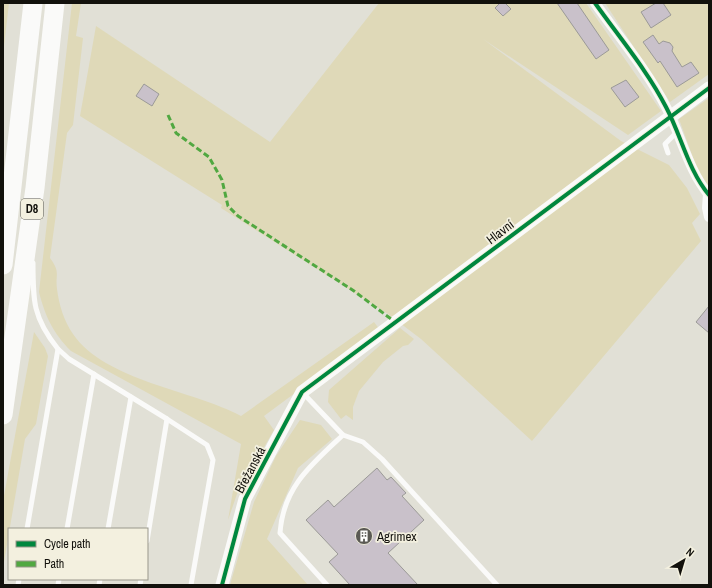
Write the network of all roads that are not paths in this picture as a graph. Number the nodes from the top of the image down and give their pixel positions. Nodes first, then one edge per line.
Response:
1 (33, 3) edge
2 (55, 3) edge
3 (595, 3) edge
4 (709, 88) edge
5 (670, 118) junction
6 (677, 132) junction
7 (668, 153) dead end
8 (35, 188) junction
9 (709, 195) edge
10 (709, 217) edge
11 (34, 243) dead end
12 (33, 259) dead end
13 (3, 265) edge
14 (58, 349) junction
15 (94, 374) junction
16 (302, 392) junction
17 (131, 397) junction
18 (3, 415) edge
19 (167, 419) junction
20 (343, 435) junction
21 (27, 528) edge
22 (67, 528) edge
23 (108, 528) edge
24 (148, 535) edge
25 (191, 585) edge
26 (222, 585) edge
27 (327, 585) edge
28 (497, 585) edge

1 - 13 highway, D8
2 - 8 highway, D8
3 - 5 street
4 - 5 street, Hlavní
5 - 6 street
5 - 16 street, Hlavní
6 - 7 lane
6 - 9 street
8 - 11 lane
8 - 18 highway, D8
9 - 10 street
12 - 14 lane
14 - 15 lane
14 - 21 lane
15 - 17 lane
15 - 22 lane
16 - 20 lane
16 - 26 street, Břežanská
17 - 19 lane
17 - 23 lane
19 - 24 lane
19 - 25 lane
20 - 27 lane
20 - 28 lane

